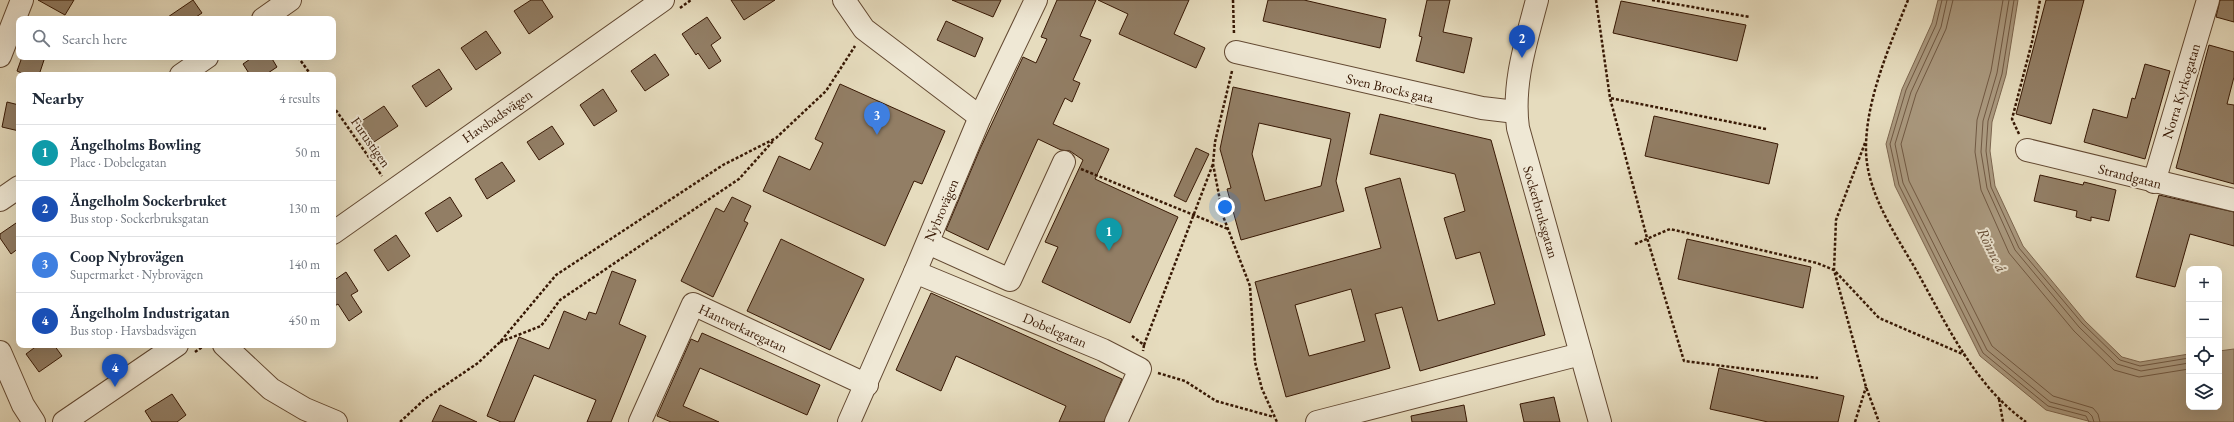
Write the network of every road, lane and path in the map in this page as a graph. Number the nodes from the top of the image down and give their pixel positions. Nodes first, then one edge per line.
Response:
1 (22, 0) edge
2 (290, 0) edge
3 (662, 0) edge
4 (844, 0) edge
5 (1036, 0) edge
6 (1233, 0) edge
7 (1536, 0) edge
8 (1596, 0) edge
9 (1652, 0) edge
10 (1908, 0) edge
11 (2040, 0) edge
12 (2208, 0) edge
13 (267, 16) edge
14 (1750, 16) dead end
15 (864, 29) junction
16 (1236, 52) junction
17 (0, 56) edge
18 (204, 60) edge
19 (300, 60) edge
20 (186, 72) edge
21 (309, 72) edge
22 (1610, 98) junction
23 (336, 110) edge
24 (1516, 112) junction
25 (980, 117) junction
26 (1766, 129) dead end
27 (776, 138) junction
28 (1866, 141) junction
29 (2027, 150) joint
30 (1064, 162) joint
31 (1213, 164) junction
32 (2154, 182) junction
33 (16, 189) edge
34 (393, 190) junction
35 (0, 200) edge
36 (2234, 200) edge
37 (1194, 215) junction
38 (1228, 229) junction
39 (336, 231) edge
40 (1646, 238) junction
41 (928, 243) junction
42 (1635, 244) dead end
43 (1834, 270) junction
44 (915, 272) junction
45 (500, 342) junction
46 (1144, 345) dead end
47 (173, 348) edge
48 (227, 348) edge
49 (0, 352) edge
50 (1581, 354) junction
51 (1965, 355) junction
52 (1140, 369) junction
53 (1818, 378) dead end
54 (867, 385) junction
55 (1866, 387) junction
56 (1999, 398) junction
57 (1274, 417) junction
58 (34, 422) edge
59 (64, 422) edge
60 (336, 422) edge
61 (400, 422) edge
62 (640, 422) edge
63 (849, 422) edge
64 (1116, 422) edge
65 (1276, 422) edge
66 (1317, 422) edge
67 (1600, 422) edge
68 (1855, 422) edge
69 (1879, 422) edge
70 (2003, 422) edge
71 (2026, 422) edge

1 - 17 street
2 - 13 street
3 - 34 street, Havsbadsvägen
4 - 15 street
5 - 25 street, Nybrovägen
6 - 16 path
7 - 24 street, Sockerbruksgatan
8 - 22 path
9 - 14 path
10 - 28 path
11 - 29 path
12 - 32 street, Norra Kyrkogatan
15 - 25 street
15 - 27 path
16 - 24 street, Sven Brocks gata
16 - 31 path
18 - 20 street
19 - 21 path
22 - 26 path
22 - 40 path
23 - 34 path, Furustigen
24 - 50 street, Sockerbruksgatan
25 - 41 street, Nybrovägen
27 - 45 path
27 - 45 path
28 - 43 path
28 - 51 path
29 - 32 street, Strandgatan
30 - 37 path
30 - 41 street
31 - 37 path
31 - 38 path
32 - 36 street, Strandgatan
33 - 35 street
34 - 39 street, Havsbadsvägen
37 - 38 path
37 - 46 path
38 - 57 path
40 - 42 path
40 - 43 path
40 - 53 path
41 - 44 street, Nybrovägen
43 - 51 path
43 - 55 path
44 - 52 street, Dobelegatan
44 - 54 street, Nybrovägen
45 - 61 path
47 - 59 street
48 - 60 street
49 - 58 street
50 - 66 street
50 - 67 street, Sockerbruksgatan
51 - 56 path
52 - 57 path
52 - 64 street
54 - 62 street, Hantverkaregatan
54 - 63 street, Nybrovägen
55 - 68 path
55 - 69 path
56 - 70 path
56 - 71 path
57 - 65 path

